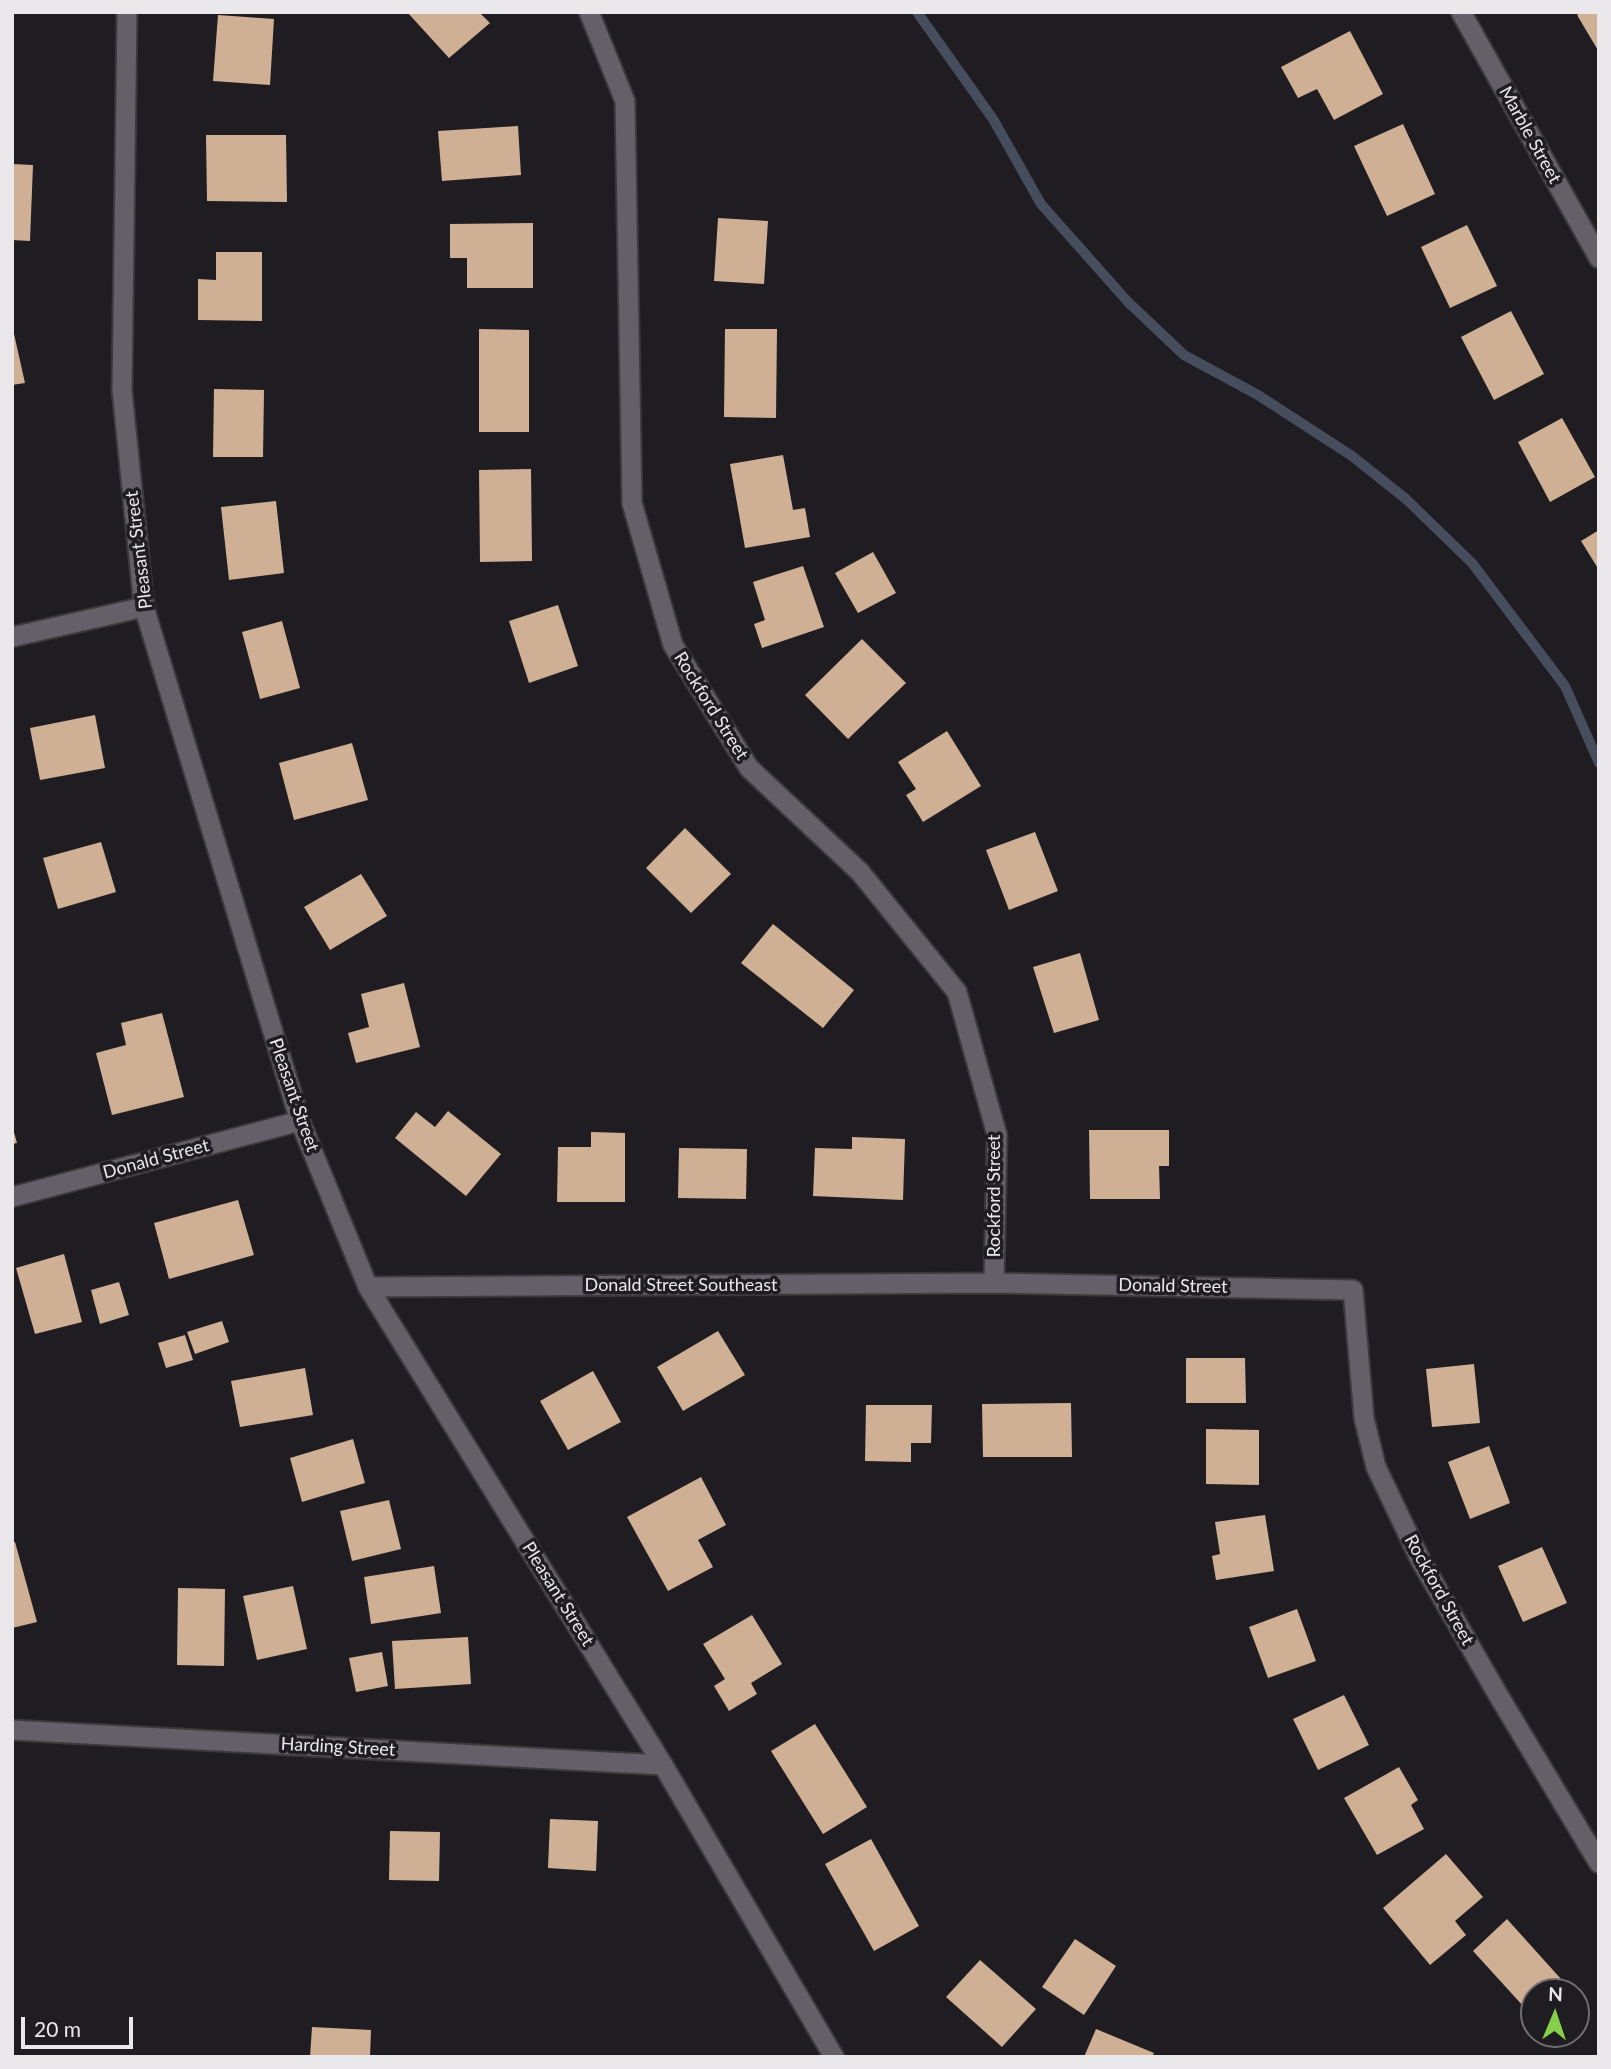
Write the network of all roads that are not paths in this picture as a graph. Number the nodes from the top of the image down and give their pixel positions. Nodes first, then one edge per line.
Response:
1 (127, 12) edge
2 (589, 12) edge
3 (1461, 12) edge
4 (1599, 258) edge
5 (144, 607) junction
6 (12, 637) edge
7 (300, 1121) junction
8 (12, 1197) edge
9 (994, 1283) junction
10 (368, 1287) junction
11 (1353, 1290) joint
12 (12, 1730) edge
13 (663, 1765) junction
14 (1599, 1863) edge
15 (834, 2057) edge

1 - 5 street, Pleasant Street
2 - 9 street, Rockford Street
3 - 4 street, Marble Street
5 - 6 street
5 - 7 street, Pleasant Street
7 - 8 street, Donald Street
7 - 10 street, Pleasant Street
9 - 10 street, Donald Street Southeast
9 - 11 street, Donald Street
10 - 13 street, Pleasant Street
11 - 14 street, Rockford Street
12 - 13 street, Harding Street
13 - 15 street, Pleasant Street

